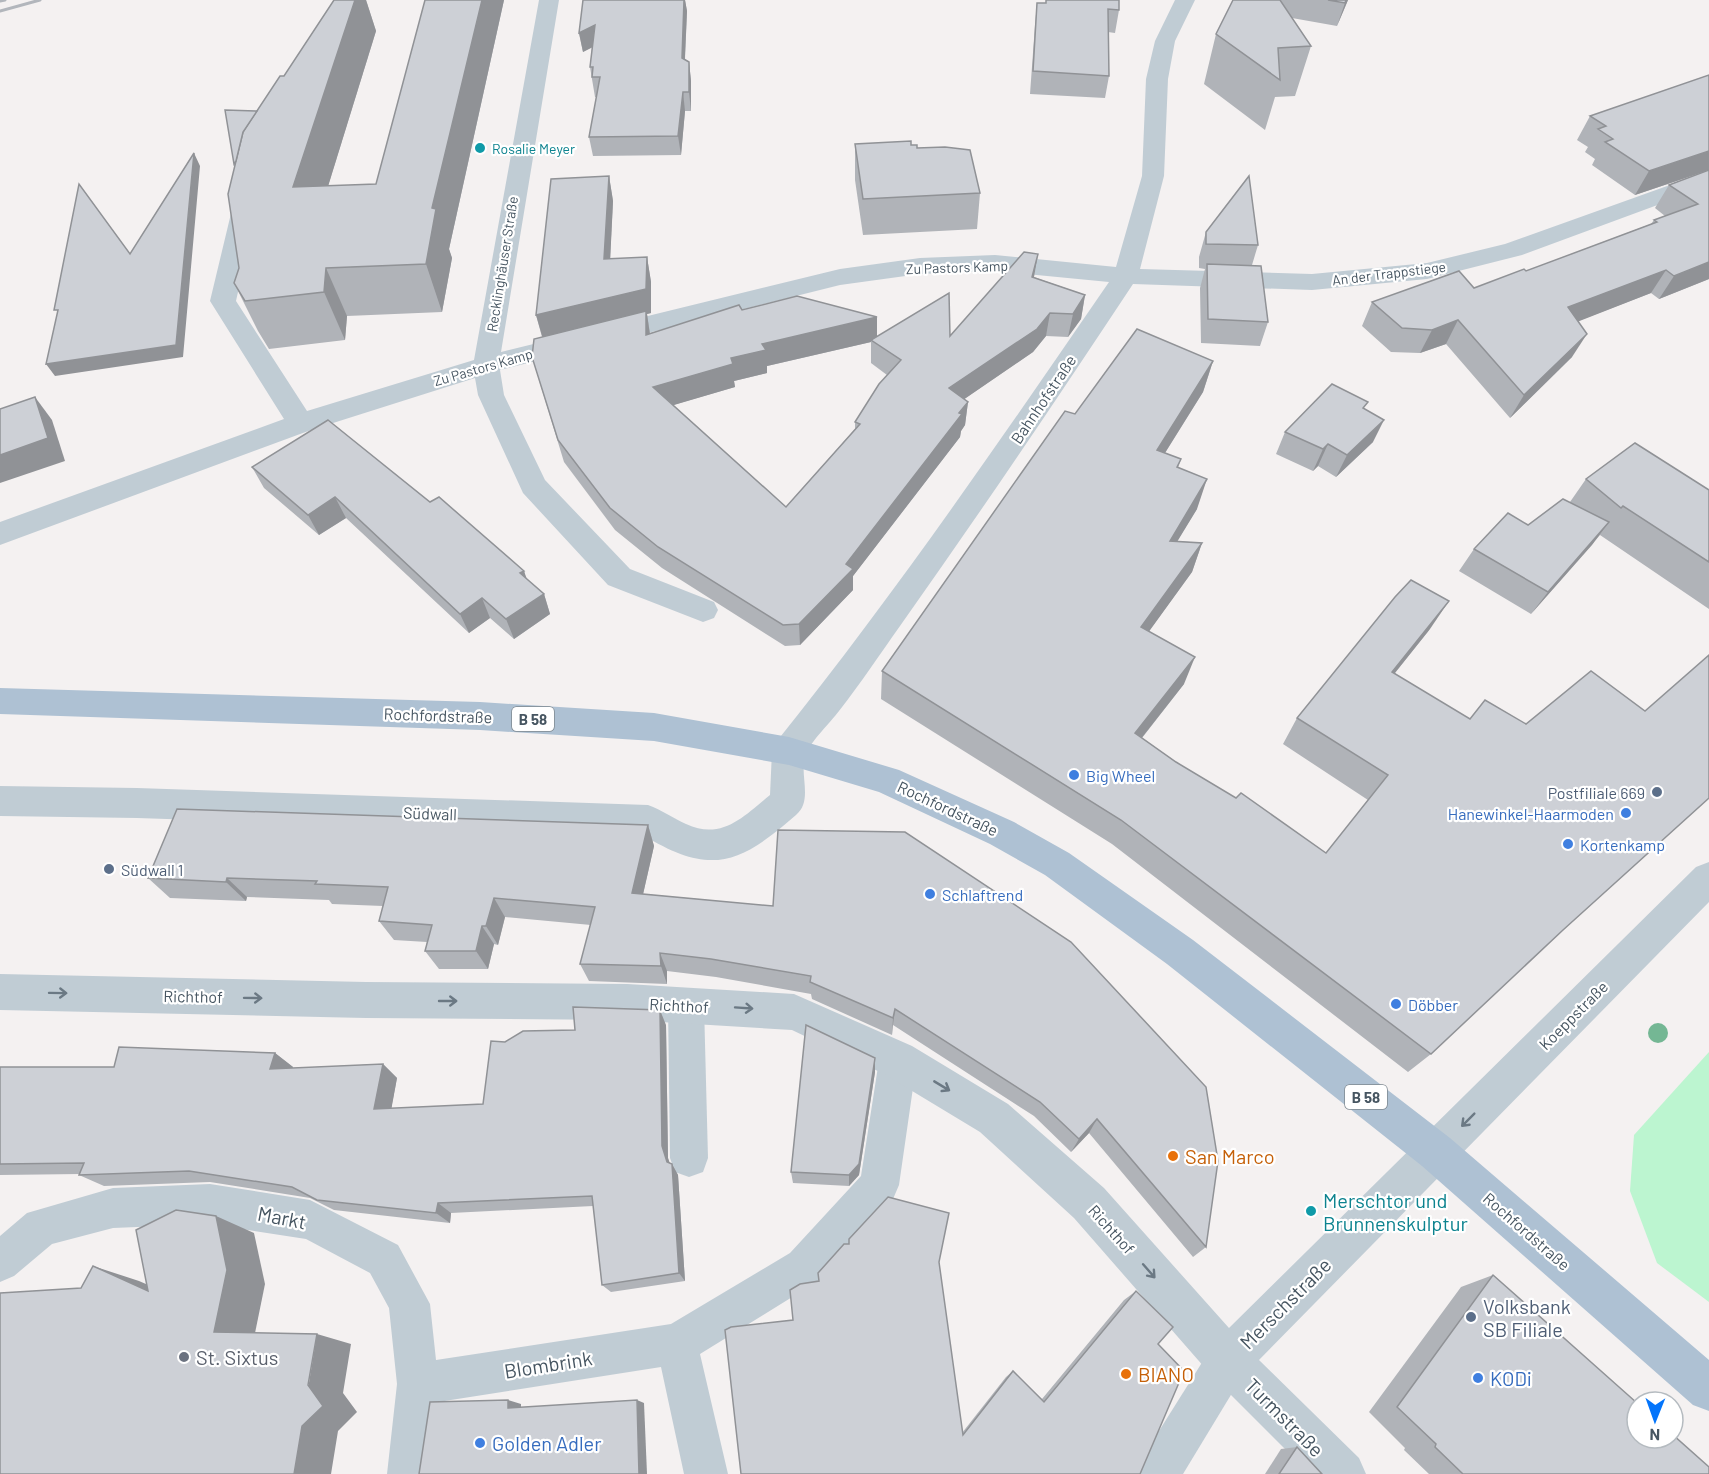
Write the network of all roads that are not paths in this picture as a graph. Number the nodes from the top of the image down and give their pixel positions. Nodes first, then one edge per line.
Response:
1 (549, 0) edge
2 (1185, 0) edge
3 (1709, 178) edge
4 (251, 180) edge
5 (1126, 276) junction
6 (486, 365) junction
7 (301, 423) junction
8 (0, 534) edge
9 (703, 610) dead end
10 (0, 701) edge
11 (789, 750) junction
12 (0, 801) edge
13 (1709, 878) edge
14 (0, 992) edge
15 (686, 1005) junction
16 (898, 1060) junction
17 (1436, 1152) junction
18 (689, 1158) dead end
19 (0, 1263) edge
20 (677, 1344) junction
21 (1228, 1360) junction
22 (418, 1384) junction
23 (1709, 1389) edge
24 (408, 1474) edge
25 (706, 1474) edge
26 (1158, 1474) edge
27 (1343, 1474) edge

1 - 6 street, Recklinghäuser Straße
2 - 5 street, Bahnhofstraße
3 - 5 street, An der Trappstiege
4 - 7 street
5 - 6 street, Zu Pastors Kamp
5 - 11 street, Bahnhofstraße
6 - 7 street, Zu Pastors Kamp
6 - 9 street, Recklinghäuser Straße
7 - 8 street, Zu Pastors Kamp
10 - 11 main road, Rochfordstraße / B 58
11 - 12 street, Südwall
11 - 17 main road, Rochfordstraße / B 58
13 -> 17 street, Koeppstraße
14 -> 15 street, Richthof
15 -> 16 street, Richthof
15 - 18 street
16 - 20 street, Blombrink
16 -> 21 street, Richthof
17 - 21 street, Merschstraße
17 - 23 main road, Rochfordstraße / B 58
19 - 22 street, Markt
20 - 22 street, Blombrink
20 - 25 street
21 - 26 street, Merschstraße
21 - 27 street, Turmstraße
22 - 24 street, Markt

